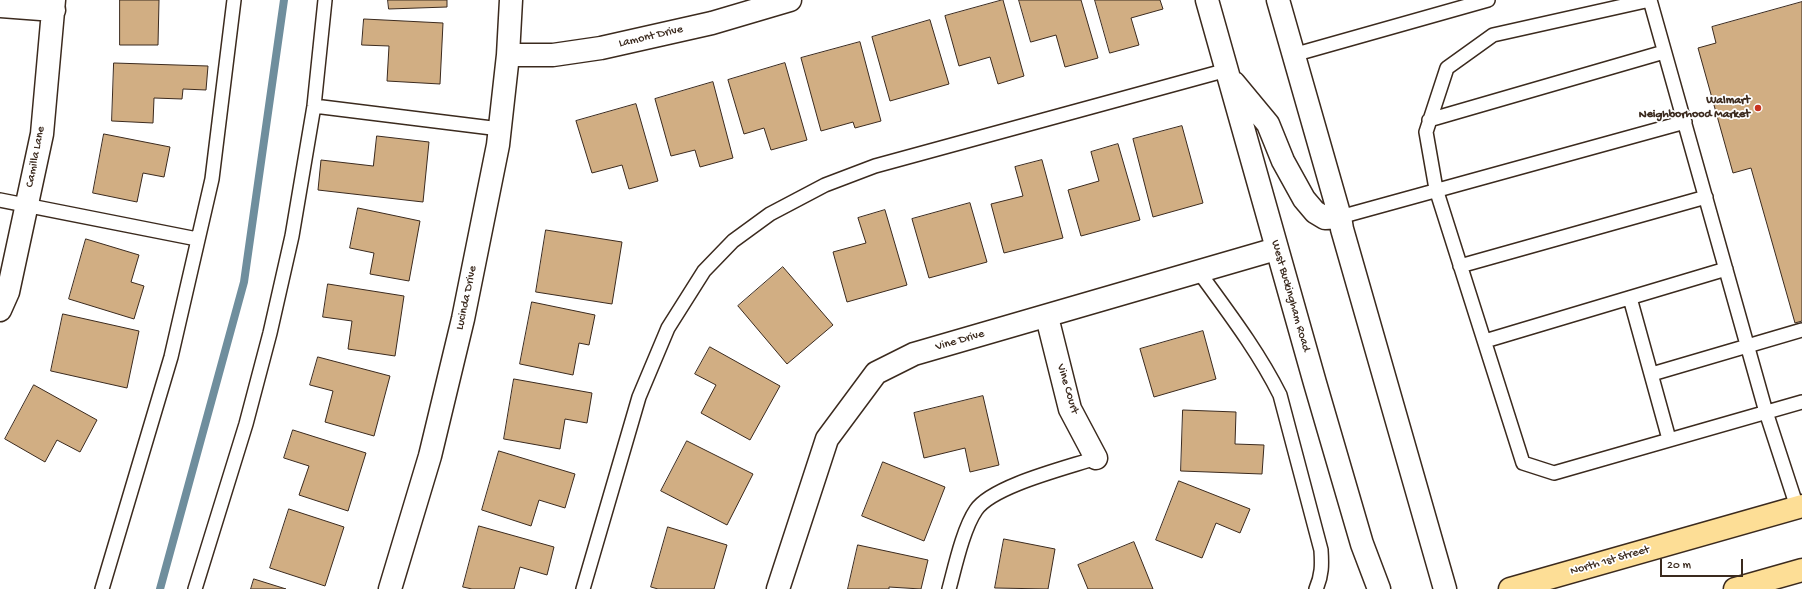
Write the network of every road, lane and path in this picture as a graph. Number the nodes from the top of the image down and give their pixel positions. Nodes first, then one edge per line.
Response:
1 (234, 0) edge
2 (325, 0) edge
3 (511, 0) edge
4 (790, 0) edge
5 (1207, 0) edge
6 (1278, 0) edge
7 (1488, 0) edge
8 (1650, 0) edge
9 (54, 5) edge
10 (0, 6) edge
11 (1664, 52) junction
12 (508, 55) junction
13 (1293, 55) junction
14 (1227, 73) junction
15 (314, 106) junction
16 (1429, 120) junction
17 (1685, 122) junction
18 (500, 129) junction
19 (1436, 189) junction
20 (1706, 197) junction
21 (0, 200) edge
22 (27, 205) junction
23 (1340, 217) junction
24 (197, 239) junction
25 (1276, 249) junction
26 (1460, 266) junction
27 (1726, 270) junction
28 (1199, 272) junction
29 (1630, 298) junction
30 (0, 310) edge
31 (1047, 317) junction
32 (1802, 330) edge
33 (1485, 341) junction
34 (1748, 346) junction
35 (1652, 374) junction
36 (1802, 402) edge
37 (1766, 412) junction
38 (1669, 439) junction
39 (1096, 458) joint
40 (1799, 507) edge
41 (1802, 570) edge
42 (1756, 586) edge
43 (102, 589) edge
44 (195, 589) edge
45 (390, 589) edge
46 (584, 589) edge
47 (778, 589) edge
48 (949, 589) edge
49 (1316, 589) edge
50 (1379, 589) edge
51 (1445, 589) edge
52 (1510, 589) edge
53 (1735, 589) edge

1 - 24 lane
2 - 15 lane
3 - 12 street, Lucinda Drive
4 - 12 street, Lamont Drive
5 - 14 street, West Buckingham Road
6 - 13 street
7 - 13 lane
8 - 11 lane
8 - 16 lane
9 - 10 street
9 - 22 street, Camilla Lane
11 - 16 lane
11 - 17 lane
12 - 18 street, Lucinda Drive
13 - 23 street
14 - 23 street
14 - 25 street, West Buckingham Road
14 - 46 lane
15 - 18 lane
15 - 44 lane
16 - 19 lane
17 - 19 lane
17 - 20 lane
18 - 45 street, Lucinda Drive
19 - 23 lane
19 - 26 lane
20 - 26 lane
20 - 27 lane
21 - 22 lane
22 - 24 lane
22 - 30 street, Camilla Lane
23 - 51 street
24 - 43 lane
25 - 28 street, Vine Drive
25 - 50 street, West Buckingham Road
26 - 33 lane
27 - 29 lane
27 - 34 lane
28 - 31 street, Vine Drive
28 - 49 lane
29 - 33 lane
29 - 35 lane
31 - 39 street, Vine Court
31 - 47 street, Vine Drive
32 - 34 lane
33 - 38 lane
34 - 35 lane
34 - 37 lane
35 - 38 lane
36 - 37 lane
37 - 38 lane
37 - 40 lane
39 - 48 lane
40 - 52 main road, North 1st Street
41 - 42 main road
42 - 53 main road

